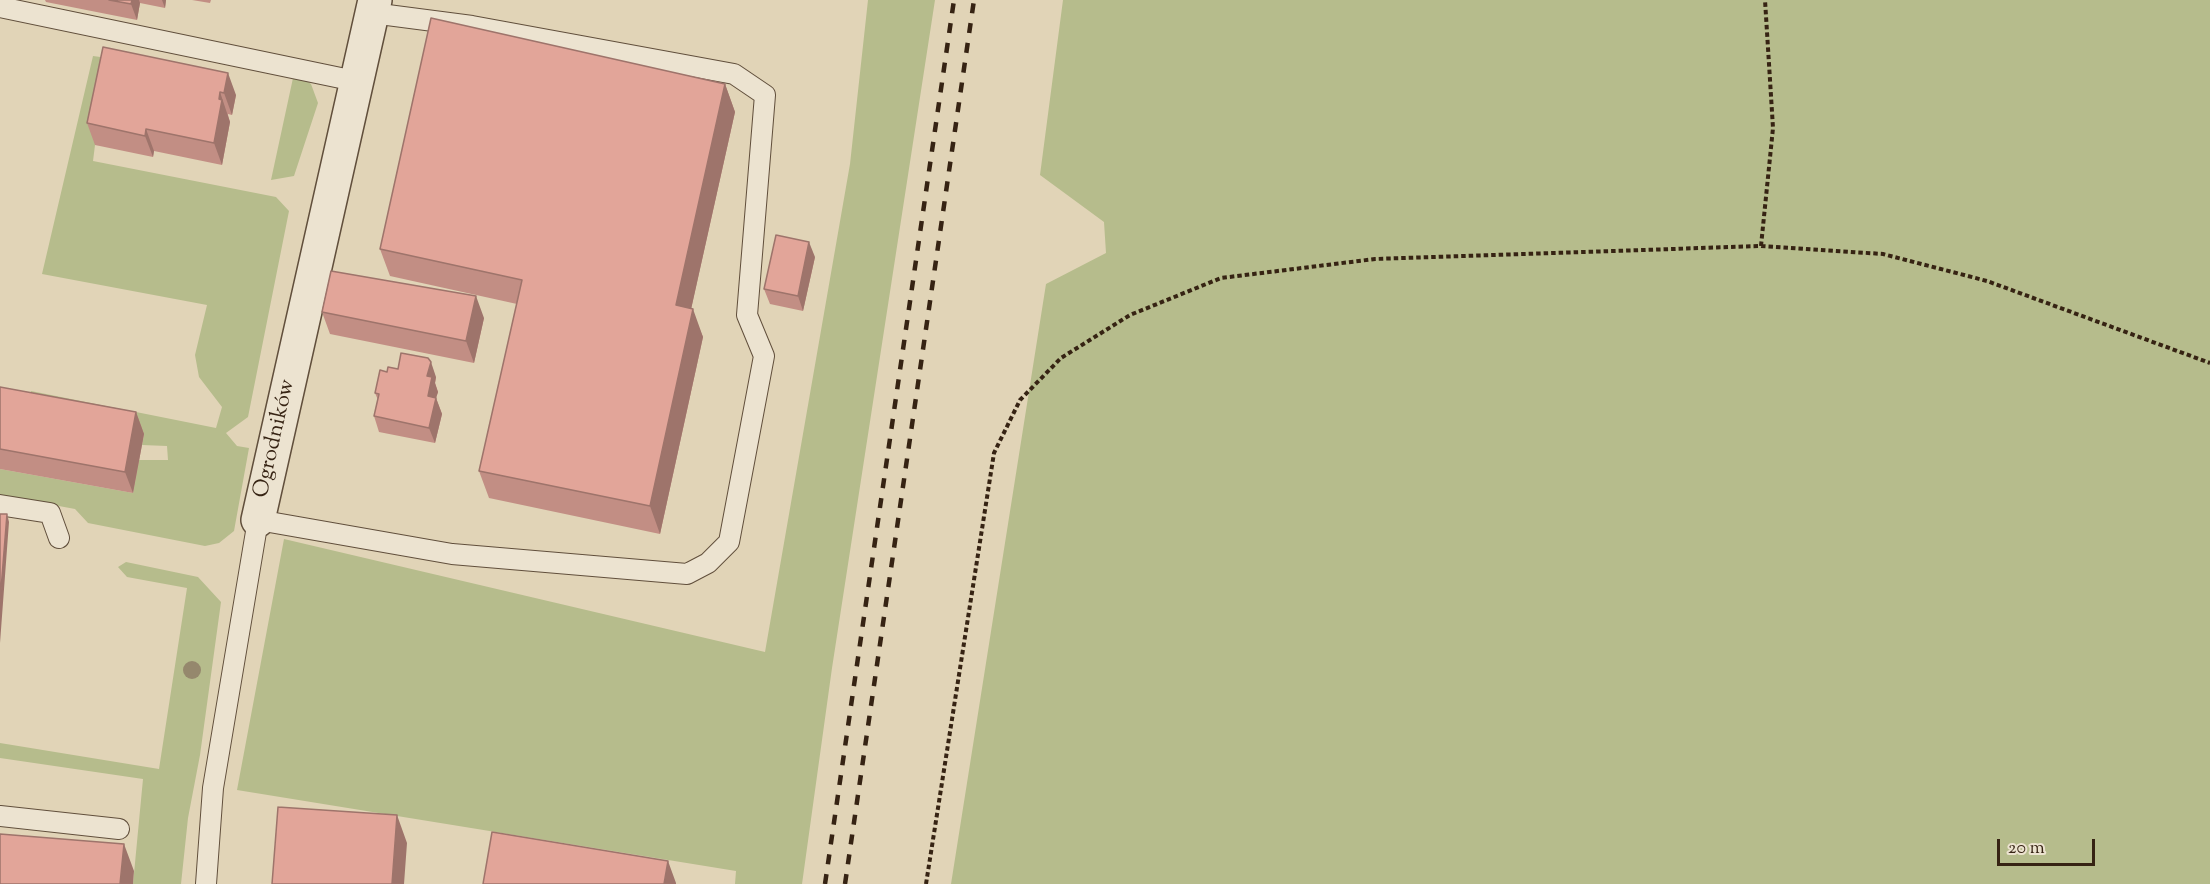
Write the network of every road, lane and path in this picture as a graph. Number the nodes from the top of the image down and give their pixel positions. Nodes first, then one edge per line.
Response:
1 (1765, 0) edge
2 (373, 6) edge
3 (0, 7) edge
4 (356, 81) junction
5 (1761, 246) junction
6 (2210, 363) edge
7 (0, 505) edge
8 (258, 520) junction
9 (58, 538) dead end
10 (0, 816) edge
11 (119, 829) dead end
12 (206, 884) edge
13 (926, 884) edge

1 - 5 path
2 - 4 street, Ogrodników
2 - 8 lane
3 - 4 lane
4 - 8 street, Ogrodników
5 - 6 path
5 - 13 path
7 - 9 lane
8 - 12 lane, Ogrodników
10 - 11 lane

